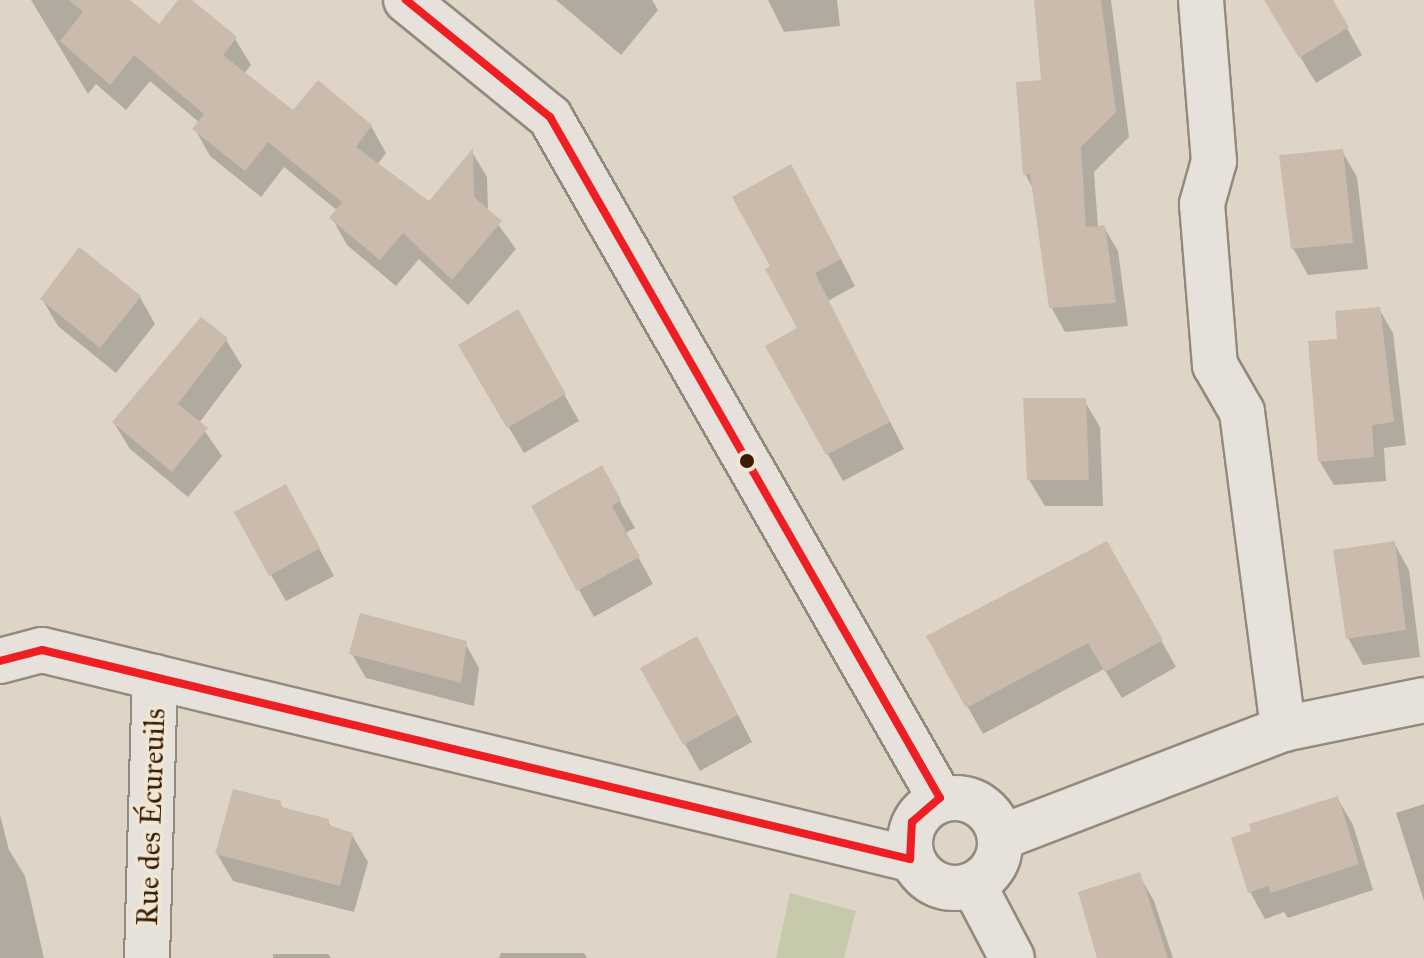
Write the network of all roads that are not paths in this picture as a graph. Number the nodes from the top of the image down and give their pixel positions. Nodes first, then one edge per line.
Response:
1 (406, 0) edge
2 (1201, 0) edge
3 (0, 661) edge
4 (155, 677) junction
5 (1424, 700) edge
6 (1283, 729) junction
7 (940, 798) junction
8 (1002, 837) junction
9 (910, 859) junction
10 (974, 886) junction
11 (147, 958) edge
12 (1012, 958) edge

1 - 7 street
2 - 6 street
3 - 4 street
4 - 9 street
4 - 11 street, Rue des Écureuils
5 - 6 street
6 - 8 street
7 - 8 street
7 - 9 street
8 - 10 street
9 - 10 street
10 - 12 street

